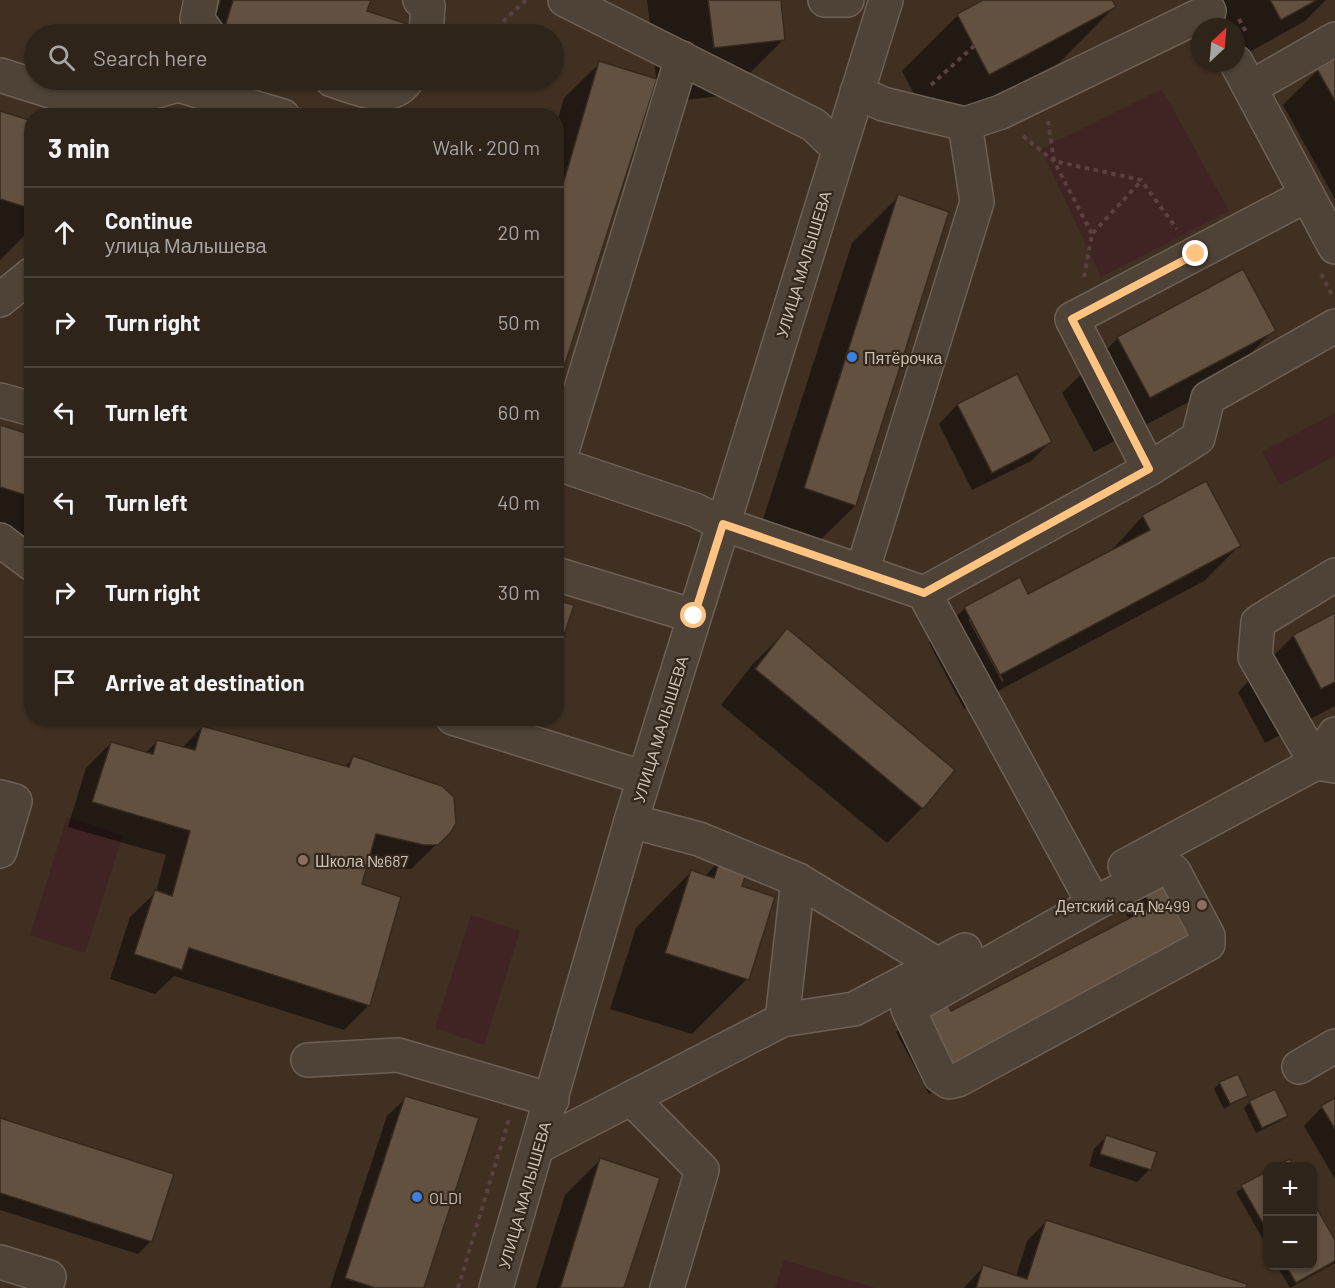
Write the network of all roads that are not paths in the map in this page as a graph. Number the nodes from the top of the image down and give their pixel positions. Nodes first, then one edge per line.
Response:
1 (201, 0) edge
2 (420, 0) edge
3 (565, 0) edge
4 (825, 0) edge
5 (847, 0) edge
6 (886, 0) edge
7 (1210, 13) edge
8 (201, 24) edge
9 (427, 24) edge
10 (1335, 39) edge
11 (682, 58) junction
12 (0, 75) edge
13 (1243, 75) edge
14 (24, 84) edge
15 (42, 90) edge
16 (163, 90) edge
17 (193, 90) edge
18 (365, 90) edge
19 (390, 90) edge
20 (857, 92) junction
21 (92, 108) edge
22 (109, 108) edge
23 (248, 108) edge
24 (965, 124) junction
25 (839, 149) junction
26 (1307, 195) junction
27 (1335, 247) edge
28 (24, 280) edge
29 (0, 300) edge
30 (1335, 326) edge
31 (0, 399) edge
32 (24, 406) edge
33 (564, 444) edge
34 (564, 466) edge
35 (1149, 469) junction
36 (723, 524) junction
37 (0, 540) edge
38 (24, 558) edge
39 (862, 572) junction
40 (564, 576) edge
41 (1335, 576) edge
42 (924, 593) junction
43 (694, 616) junction
44 (478, 726) edge
45 (1335, 734) edge
46 (1325, 765) edge
47 (644, 778) junction
48 (0, 797) edge
49 (631, 820) junction
50 (0, 851) edge
51 (798, 880) junction
52 (1089, 896) junction
53 (938, 964) junction
54 (782, 1020) junction
55 (1335, 1046) edge
56 (308, 1060) dead end
57 (1299, 1067) dead end
58 (631, 1098) junction
59 (552, 1100) junction
60 (539, 1146) junction
61 (0, 1262) edge
62 (46, 1288) edge
63 (496, 1288) edge
64 (668, 1288) edge

1 - 8 street
2 - 9 street
3 - 11 street
4 - 5 street
6 - 20 street, УЛИЦА МАЛЫШЕВА
7 - 24 street
10 - 13 street
11 - 25 street
11 - 33 street
12 - 14 street
13 - 26 street
15 - 21 street
16 - 22 street
17 - 23 street
18 - 19 street
20 - 24 street
20 - 25 street, УЛИЦА МАЛЫШЕВА
24 - 39 street
25 - 36 street, УЛИЦА МАЛЫШЕВА
26 - 27 street
26 - 35 street
28 - 29 street
30 - 35 street
31 - 32 street
34 - 36 street
35 - 42 street
36 - 39 street
36 - 43 street, УЛИЦА МАЛЫШЕВА
37 - 38 street
39 - 42 street
40 - 43 street
41 - 46 street
42 - 52 street
43 - 47 street, УЛИЦА МАЛЫШЕВА
44 - 47 street
45 - 46 street
46 - 52 street
47 - 49 street, УЛИЦА МАЛЫШЕВА
48 - 50 street
49 - 51 street
49 - 59 street, УЛИЦА МАЛЫШЕВА
51 - 53 street
51 - 54 street
52 - 52 street
52 - 53 street
53 - 54 street
54 - 58 street
55 - 57 street
56 - 59 street
58 - 60 street
58 - 64 street
59 - 60 street, УЛИЦА МАЛЫШЕВА
60 - 63 street, УЛИЦА МАЛЫШЕВА
61 - 62 street

